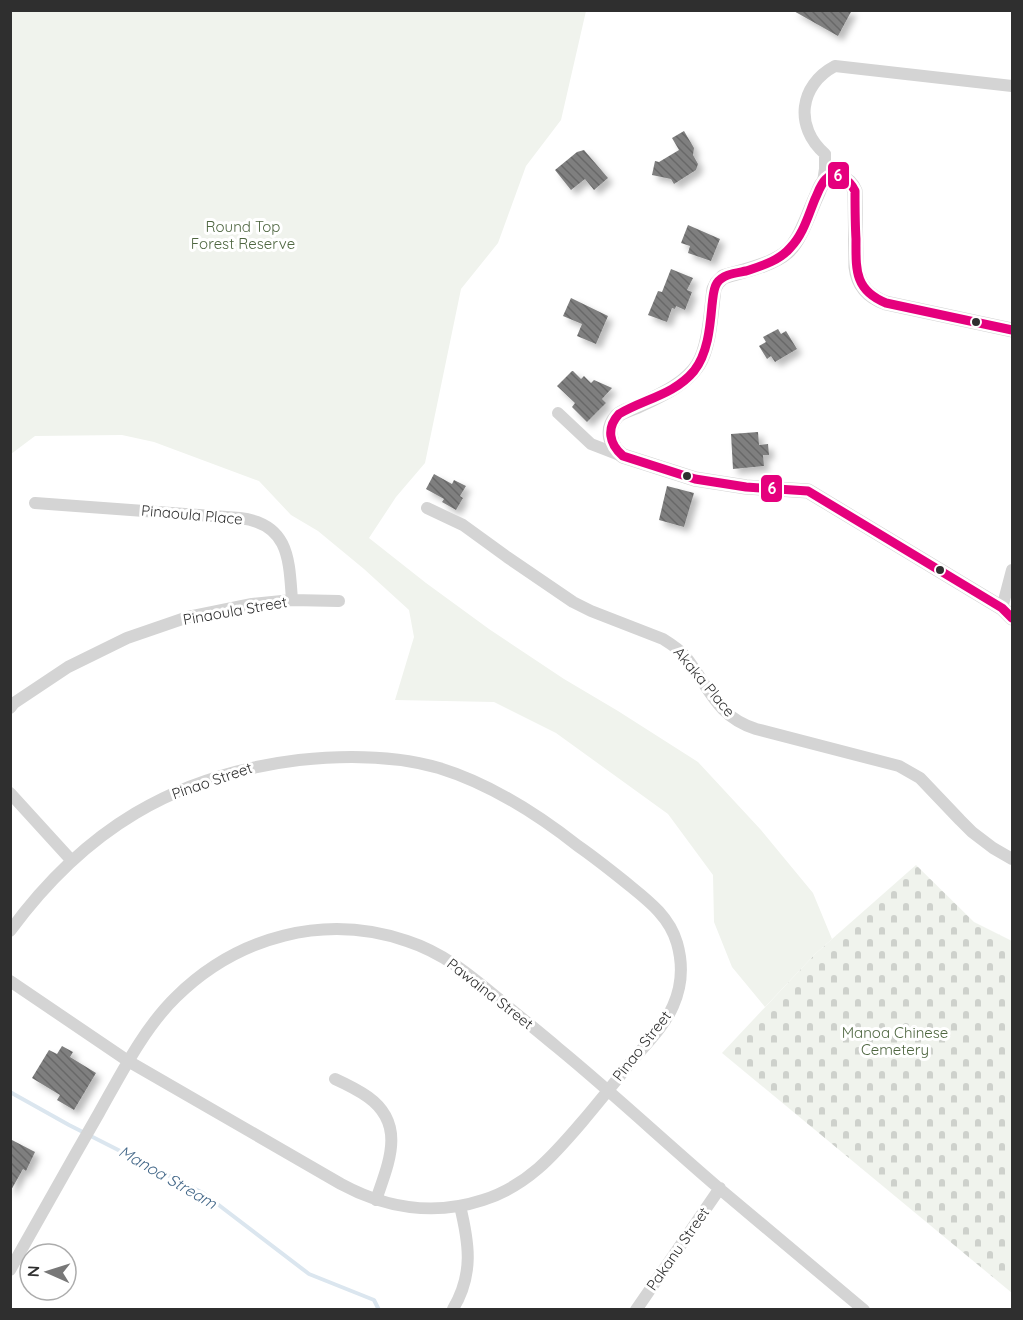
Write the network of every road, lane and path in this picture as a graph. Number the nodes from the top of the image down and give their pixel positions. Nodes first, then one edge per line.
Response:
1 (1012, 86) edge
2 (823, 182) junction
3 (1012, 330) edge
4 (558, 413) dead end
5 (623, 456) junction
6 (35, 502) dead end
7 (427, 508) dead end
8 (1012, 570) edge
9 (292, 600) junction
10 (339, 601) dead end
11 (1007, 613) edge
12 (12, 704) edge
13 (10, 793) edge
14 (1012, 859) edge
15 (72, 861) junction
16 (10, 931) edge
17 (10, 981) edge
18 (128, 1061) junction
19 (335, 1078) dead end
20 (608, 1090) junction
21 (720, 1188) junction
22 (376, 1200) junction
23 (460, 1206) junction
24 (10, 1270) edge
25 (453, 1309) edge
26 (636, 1310) edge
27 (864, 1310) edge

1 - 2 street
2 - 3 street
2 - 5 street
4 - 5 street
5 - 11 street
6 - 9 street, Pinaoula Place
7 - 14 street, Akaka Place
8 - 11 street
9 - 10 street, Pinaoula Street
9 - 12 street, Pinaoula Street
13 - 15 street
15 - 16 street, Pinao Street
15 - 20 street, Pinao Street
17 - 18 street, Pinao Street
18 - 20 street, Pawaina Street
18 - 22 street, Pinao Street
18 - 24 street, Pawaina Street
19 - 22 street
20 - 21 street, Pawaina Street
20 - 23 street, Pinao Street
21 - 26 street, Pakanu Street
21 - 27 street, Pawaina Street
22 - 23 street, Pinao Street
23 - 25 street

